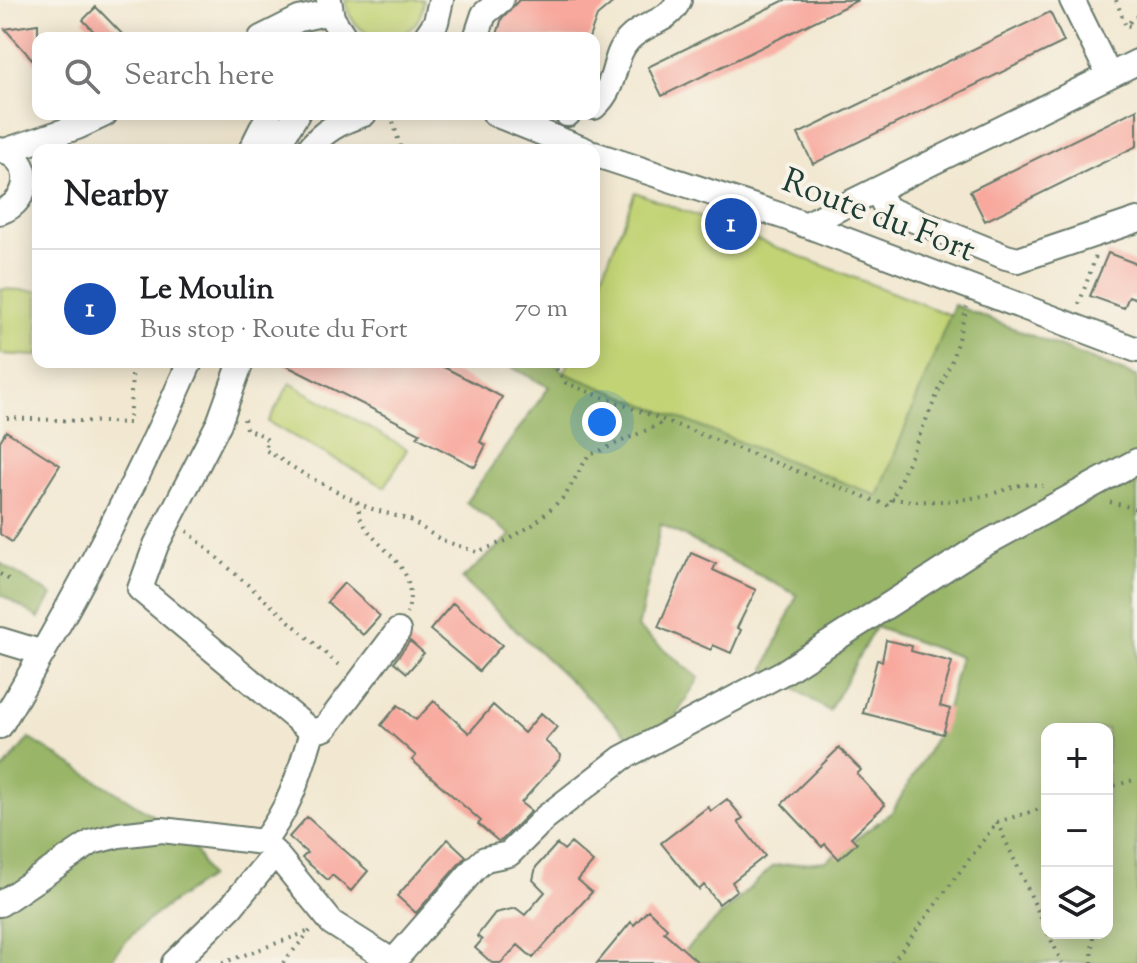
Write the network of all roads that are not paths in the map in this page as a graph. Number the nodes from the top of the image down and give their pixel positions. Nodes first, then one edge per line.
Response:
1 (501, 0) edge
2 (679, 0) edge
3 (1072, 0) edge
4 (443, 3) edge
5 (331, 16) edge
6 (273, 32) edge
7 (430, 32) edge
8 (478, 32) edge
9 (1137, 62) edge
10 (1109, 75) junction
11 (600, 102) edge
12 (92, 120) edge
13 (266, 120) edge
14 (293, 120) edge
15 (344, 120) edge
16 (510, 120) edge
17 (44, 139) junction
18 (41, 144) edge
19 (254, 144) edge
20 (278, 144) edge
21 (314, 144) edge
22 (570, 144) edge
23 (2, 150) edge
24 (600, 156) edge
25 (32, 157) edge
26 (25, 174) junction
27 (876, 190) junction
28 (0, 212) edge
29 (1137, 220) edge
30 (805, 225) junction
31 (1137, 350) edge
32 (187, 368) edge
33 (239, 368) edge
34 (1137, 461) edge
35 (398, 631) road end
36 (0, 640) edge
37 (43, 653) junction
38 (0, 726) edge
39 (312, 732) junction
40 (269, 848) junction
41 (0, 904) edge
42 (393, 962) edge
43 (174, 963) edge

1 - 8 street
2 - 11 street
3 - 10 street
4 - 7 street
5 - 6 street
9 - 10 street
10 - 27 street
12 - 17 street
13 - 19 street
14 - 20 street
15 - 21 street
16 - 22 street
17 - 18 street
17 - 23 street
23 - 26 street
24 - 30 street, Route du Fort
25 - 26 street
26 - 28 street
27 - 29 street
27 - 30 street
30 - 31 street, Route du Fort
32 - 37 street
33 - 39 street
34 - 42 street
35 - 39 street
36 - 37 street
37 - 38 street
39 - 40 street
40 - 41 street
40 - 42 street
40 - 43 street

